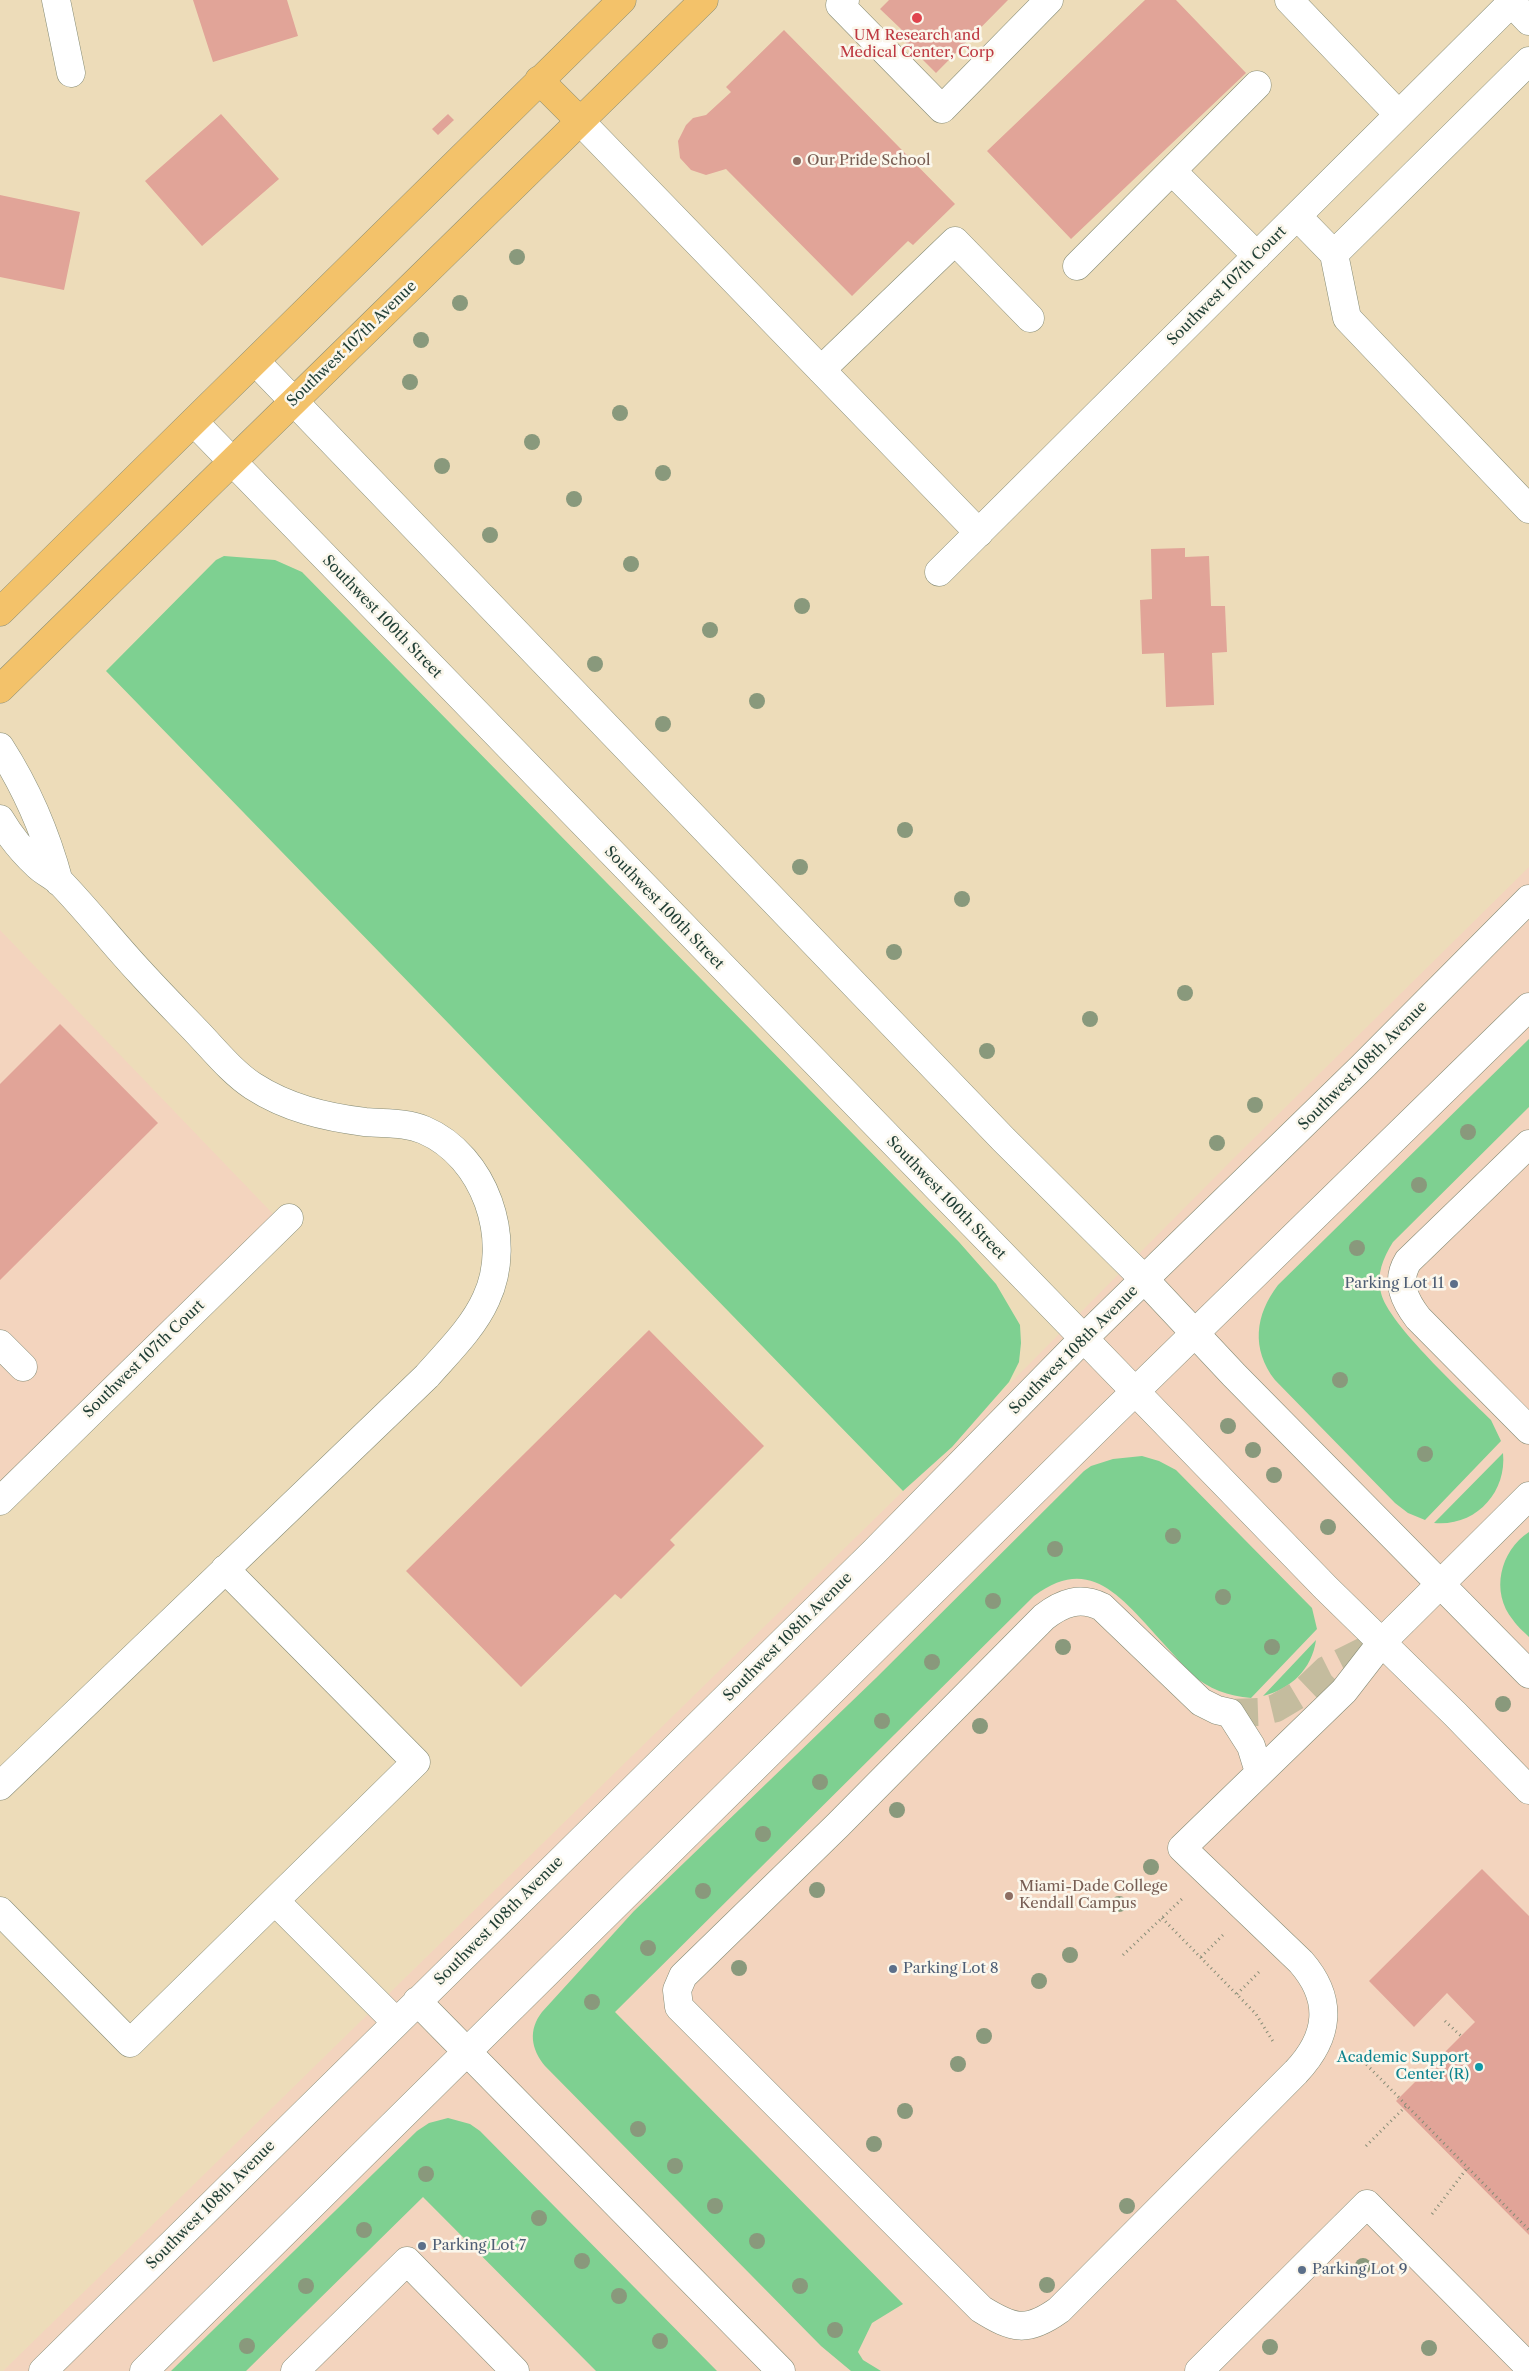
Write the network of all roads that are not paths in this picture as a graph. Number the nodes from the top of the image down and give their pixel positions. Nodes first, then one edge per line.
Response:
1 (56, 0) edge
2 (622, 0) edge
3 (704, 0) edge
4 (845, 0) edge
5 (1049, 0) edge
6 (1289, 0) edge
7 (1518, 8) edge
8 (1529, 61) edge
9 (71, 73) dead end
10 (539, 80) junction
11 (1257, 85) dead end
12 (1398, 114) junction
13 (580, 121) junction
14 (1172, 170) junction
15 (1297, 216) junction
16 (1334, 254) junction
17 (1257, 256) junction
18 (1077, 266) dead end
19 (1030, 318) dead end
20 (256, 362) junction
21 (821, 370) junction
22 (293, 401) junction
23 (194, 422) junction
24 (232, 462) junction
25 (1529, 509) edge
26 (979, 533) junction
27 (939, 572) dead end
28 (0, 612) edge
29 (0, 689) edge
30 (0, 747) edge
31 (0, 819) edge
32 (59, 882) junction
33 (1529, 899) edge
34 (1529, 1007) edge
35 (1529, 1144) edge
36 (288, 1218) dead end
37 (1144, 1279) junction
38 (1195, 1333) junction
39 (1084, 1338) junction
40 (0, 1344) edge
41 (23, 1367) dead end
42 (1135, 1392) junction
43 (1529, 1430) edge
44 (1529, 1496) edge
45 (0, 1501) edge
46 (225, 1568) junction
47 (1439, 1583) junction
48 (1382, 1642) junction
49 (1529, 1674) edge
50 (1259, 1772) junction
51 (0, 1786) edge
52 (1529, 1790) edge
53 (275, 1901) junction
54 (0, 1911) edge
55 (417, 2001) junction
56 (396, 2022) junction
57 (467, 2052) junction
58 (1529, 2367) edge
59 (43, 2371) edge
60 (144, 2371) edge
61 (295, 2371) edge
62 (515, 2371) edge
63 (781, 2371) edge
64 (1199, 2371) edge

1 - 9 street
2 - 10 main road
3 - 13 main road, Southwest 107th Avenue
4 - 5 street
6 - 12 street
7 - 12 street, Southwest 107th Court
8 - 16 street
10 - 13 main road
10 - 20 main road
11 - 14 street
12 - 15 street, Southwest 107th Court
13 - 21 street
13 - 22 main road, Southwest 107th Avenue
14 - 17 street
14 - 18 street
15 - 16 street
15 - 17 street, Southwest 107th Court
16 - 25 street
17 - 26 street, Southwest 107th Court
19 - 21 street
20 - 22 street
20 - 23 main road
21 - 26 street
22 - 24 main road, Southwest 107th Avenue
22 - 37 street
23 - 24 street, Southwest 100th Street
23 - 28 main road
24 - 29 main road, Southwest 107th Avenue
24 - 39 street, Southwest 100th Street
26 - 27 street, Southwest 107th Court
30 - 32 street
31 - 32 street
32 - 46 street
33 - 37 street, Southwest 108th Avenue
34 - 38 street
35 - 43 street
36 - 45 street, Southwest 107th Court
37 - 38 street
37 - 39 street, Southwest 108th Avenue
38 - 42 street
38 - 47 street
39 - 42 street, Southwest 100th Street
39 - 55 street, Southwest 108th Avenue
40 - 41 street
42 - 48 street, Southwest 100th Street
42 - 57 street
44 - 47 street
46 - 51 street
46 - 53 street
47 - 48 street
47 - 49 street
48 - 50 street
48 - 52 street, Southwest 100th Street
50 - 50 street
53 - 54 street
53 - 56 street
55 - 56 street, Southwest 108th Avenue
55 - 57 street
56 - 59 street, Southwest 108th Avenue
57 - 60 street
57 - 63 street
58 - 64 street
61 - 62 street

